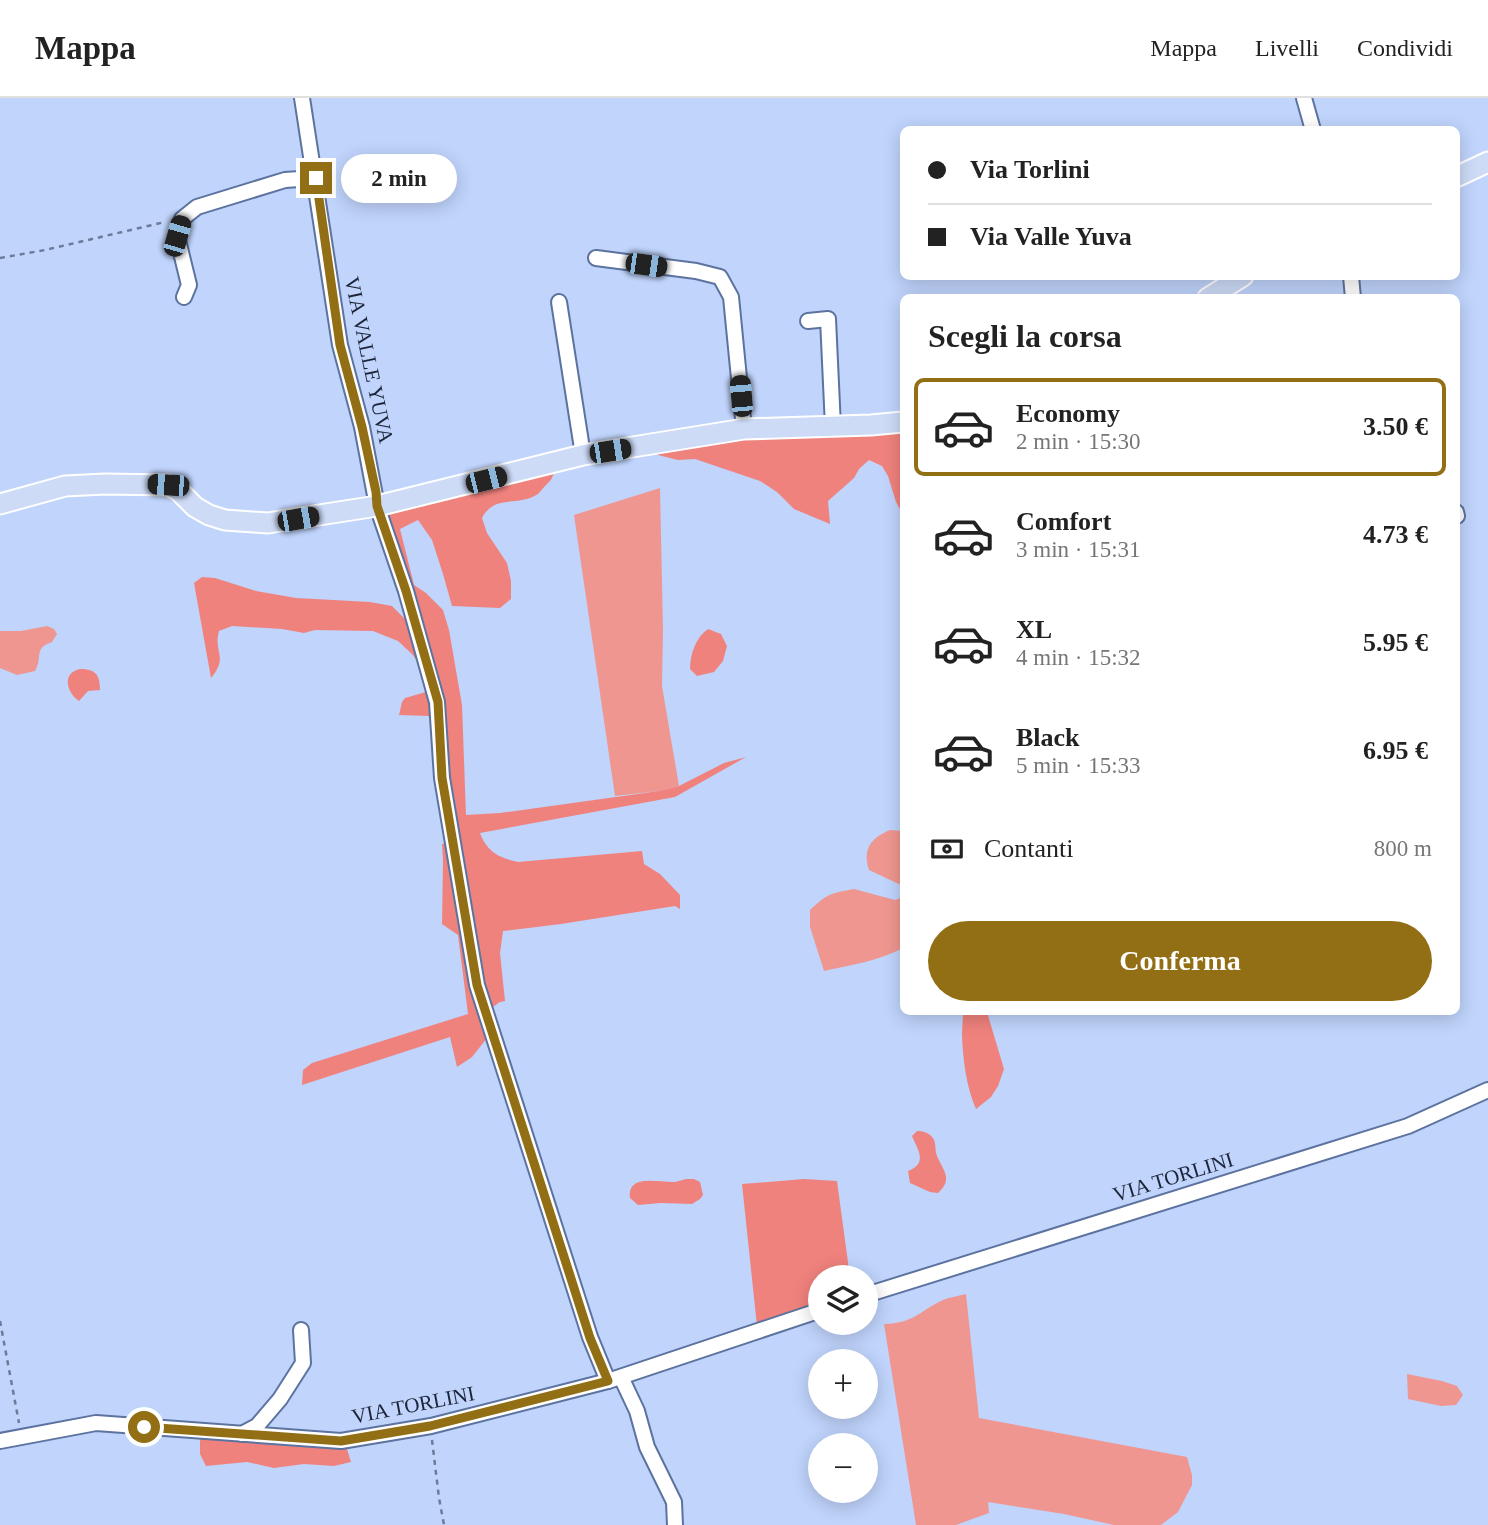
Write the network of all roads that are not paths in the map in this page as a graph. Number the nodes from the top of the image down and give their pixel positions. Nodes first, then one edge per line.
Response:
1 (302, 98) edge
2 (1304, 98) edge
3 (1312, 126) edge
4 (1488, 162) edge
5 (1460, 175) edge
6 (316, 178) junction
7 (596, 258) dead end
8 (1237, 280) edge
9 (1214, 294) edge
10 (184, 297) dead end
11 (559, 302) dead end
12 (808, 321) dead end
13 (900, 422) edge
14 (833, 426) junction
15 (744, 429) junction
16 (583, 456) junction
17 (0, 504) edge
18 (377, 506) junction
19 (1488, 1090) edge
20 (878, 1290) edge
21 (808, 1314) edge
22 (302, 1330) dead end
23 (614, 1379) junction
24 (240, 1434) junction
25 (0, 1441) edge
26 (676, 1525) edge

1 - 6 street, VIA VALLE YUVA
2 - 3 street
4 - 5 main road
6 - 10 street
6 - 18 street, VIA VALLE YUVA
7 - 15 street
8 - 9 main road
11 - 16 street
12 - 14 street
13 - 14 main road
14 - 15 main road
15 - 16 main road
16 - 18 main road
17 - 18 main road
18 - 23 street, VIA VALLE YUVA
19 - 20 street, VIA TORLINI
21 - 23 street, VIA TORLINI
22 - 24 street
23 - 24 street, VIA TORLINI
23 - 26 street, VIA VALLE YUVA
24 - 25 street, VIA TORLINI

